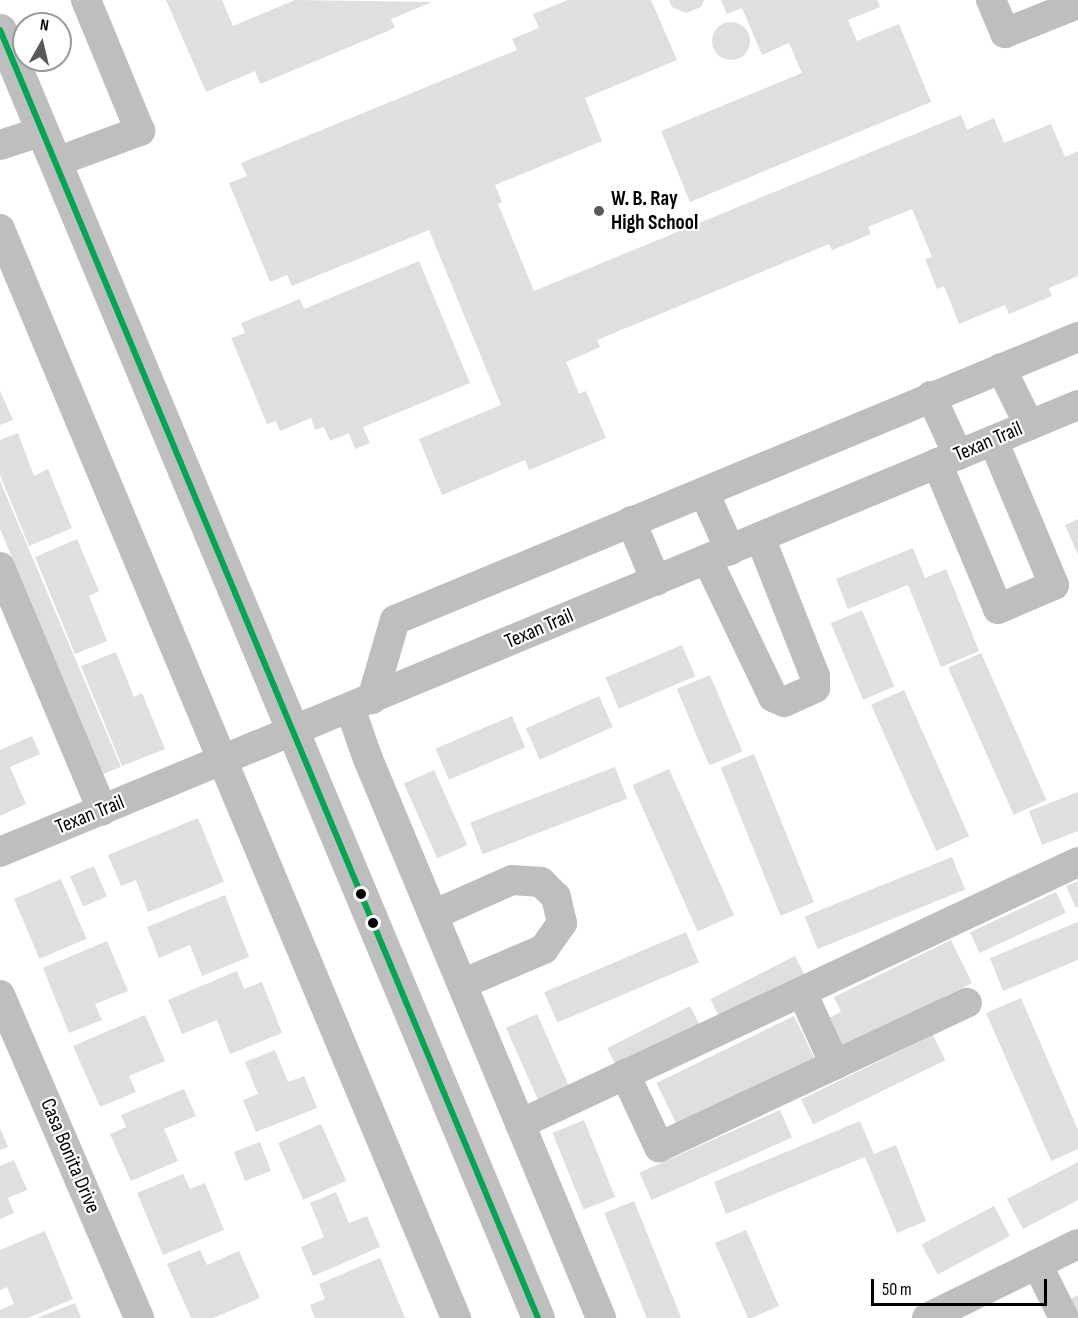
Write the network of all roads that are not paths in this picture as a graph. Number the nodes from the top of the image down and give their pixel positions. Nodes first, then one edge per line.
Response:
1 (86, 0) edge
2 (991, 0) edge
3 (1078, 4) edge
4 (0, 30) edge
5 (43, 131) junction
6 (0, 145) edge
7 (56, 162) junction
8 (0, 229) edge
9 (1078, 337) edge
10 (1001, 368) junction
11 (931, 396) junction
12 (1078, 405) edge
13 (1029, 425) junction
14 (993, 440) junction
15 (948, 459) junction
16 (704, 492) junction
17 (630, 521) junction
18 (760, 537) junction
19 (718, 555) junction
20 (0, 567) edge
21 (656, 581) junction
22 (361, 703) junction
23 (296, 731) junction
24 (222, 762) junction
25 (102, 810) junction
26 (0, 852) edge
27 (1078, 861) edge
28 (433, 915) junction
29 (462, 984) junction
30 (801, 992) junction
31 (0, 994) edge
32 (967, 1003) dead end
33 (835, 1065) junction
34 (625, 1074) junction
35 (520, 1124) junction
36 (1078, 1244) edge
37 (1037, 1264) junction
38 (139, 1318) edge
39 (456, 1318) edge
40 (538, 1318) edge
41 (601, 1318) edge
42 (927, 1318) edge
43 (1064, 1318) edge

1 - 7 street
2 - 3 street
4 - 5 main road
5 - 6 street
5 - 7 main road
7 - 23 main road
8 - 24 street
9 - 10 street
10 - 11 street
10 - 13 street
11 - 15 street
11 - 16 street
12 - 13 street, Texan Trail
13 - 14 street, Texan Trail
14 - 15 street, Texan Trail
14 - 15 street
15 - 18 street, Texan Trail
16 - 17 street
16 - 19 street
17 - 21 street
17 - 22 street
18 - 19 street, Texan Trail
18 - 19 street
19 - 21 street, Texan Trail
20 - 25 street
21 - 22 street, Texan Trail
22 - 23 street, Texan Trail
22 - 28 street
23 - 24 street, Texan Trail
23 - 40 main road
24 - 25 street, Texan Trail
24 - 39 street
25 - 26 street, Texan Trail
27 - 30 street
28 - 29 street
28 - 29 street
29 - 35 street
30 - 33 street
30 - 34 street
31 - 38 street, Casa Bonita Drive
32 - 33 street
33 - 34 street
34 - 35 street
35 - 41 street
36 - 37 street
37 - 42 street
37 - 43 street

